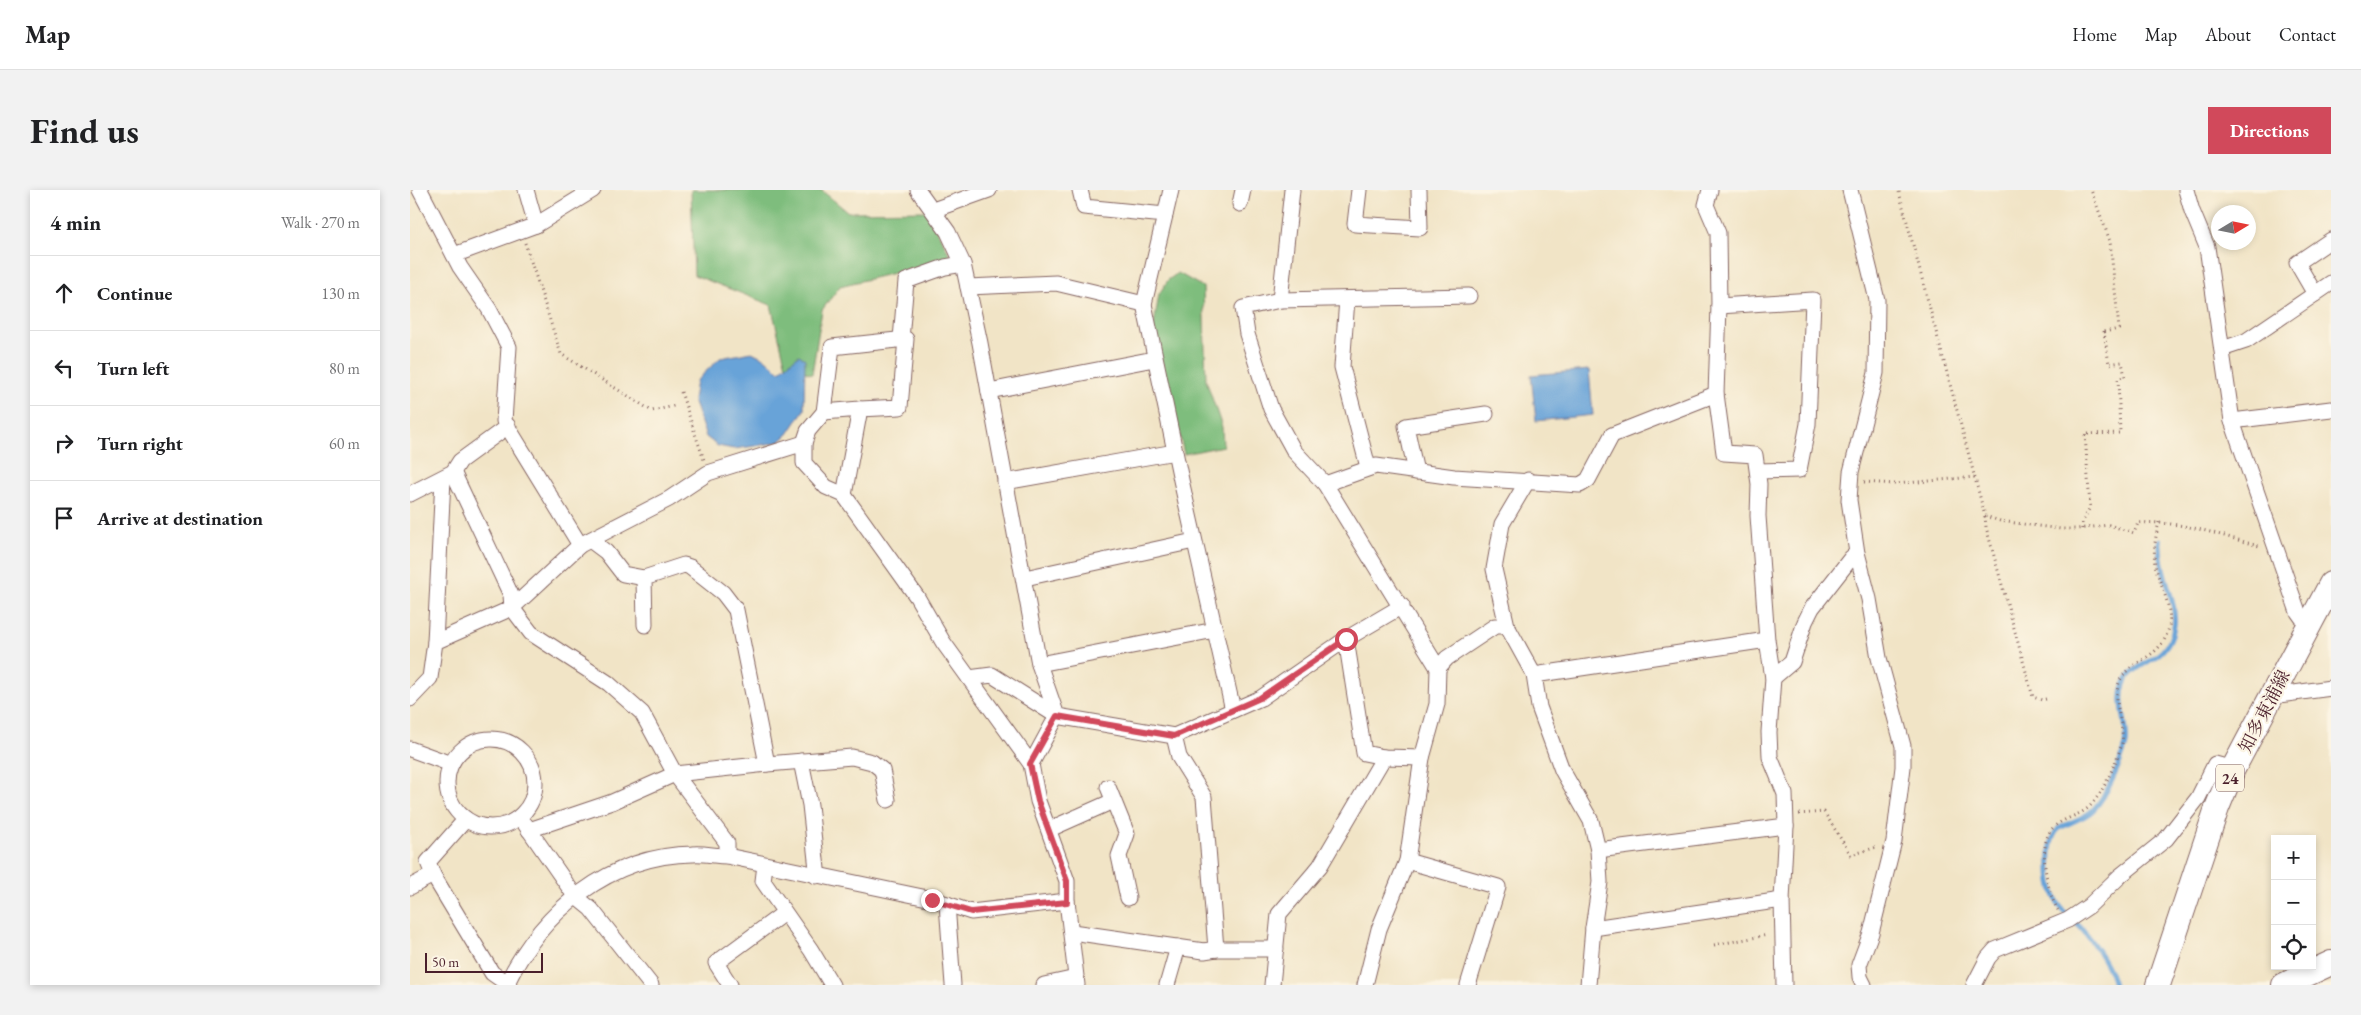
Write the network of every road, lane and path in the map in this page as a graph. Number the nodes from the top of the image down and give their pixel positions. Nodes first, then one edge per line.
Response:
1 (526, 190) edge
2 (594, 190) edge
3 (918, 190) edge
4 (989, 190) edge
5 (1080, 190) edge
6 (1171, 190) edge
7 (1292, 190) edge
8 (1358, 190) edge
9 (1419, 190) edge
10 (1710, 190) edge
11 (1850, 190) edge
12 (2091, 190) edge
13 (2186, 190) edge
14 (417, 191) edge
15 (1899, 192) dead end
16 (933, 210) junction
17 (1165, 214) junction
18 (536, 225) junction
19 (521, 231) junction
20 (2331, 240) edge
21 (454, 255) junction
22 (963, 264) junction
23 (2331, 283) edge
24 (968, 287) junction
25 (2315, 294) junction
26 (1469, 296) dead end
27 (1347, 299) junction
28 (1280, 300) junction
29 (1144, 304) junction
30 (1719, 306) junction
31 (901, 339) junction
32 (2222, 349) junction
33 (1154, 359) junction
34 (989, 391) junction
35 (681, 392) dead end
36 (1716, 394) junction
37 (674, 406) dead end
38 (860, 409) junction
39 (2331, 409) edge
40 (824, 412) junction
41 (1486, 414) dead end
42 (2232, 421) junction
43 (508, 426) junction
44 (804, 443) junction
45 (1174, 452) junction
46 (1368, 467) junction
47 (1758, 471) junction
48 (1416, 472) junction
49 (708, 473) junction
50 (448, 475) junction
51 (1975, 477) junction
52 (1528, 480) junction
53 (1005, 482) junction
54 (1850, 482) junction
55 (1325, 484) junction
56 (410, 494) edge
57 (844, 495) junction
58 (1985, 516) junction
59 (2159, 522) junction
60 (2082, 529) junction
61 (1194, 541) junction
62 (585, 543) junction
63 (2275, 544) junction
64 (1857, 553) junction
65 (644, 578) junction
66 (1024, 578) junction
67 (2331, 584) edge
68 (1402, 606) junction
69 (512, 608) junction
70 (645, 625) dead end
71 (1507, 626) junction
72 (2308, 626) junction
73 (1215, 630) junction
74 (1346, 639) junction
75 (1767, 640) junction
76 (435, 642) junction
77 (1039, 664) junction
78 (1438, 668) junction
79 (1534, 675) junction
80 (968, 678) junction
81 (1772, 678) junction
82 (2331, 688) edge
83 (2273, 692) junction
84 (410, 698) edge
85 (2046, 699) dead end
86 (1233, 710) junction
87 (1057, 716) junction
88 (1174, 736) junction
89 (410, 749) edge
90 (1384, 756) junction
91 (1422, 758) junction
92 (801, 761) junction
93 (451, 764) junction
94 (767, 764) junction
95 (1030, 764) junction
96 (2234, 769) junction
97 (675, 774) junction
98 (888, 800) dead end
99 (520, 816) junction
100 (466, 819) junction
101 (1786, 820) junction
102 (1050, 829) junction
103 (530, 830) junction
104 (1893, 844) junction
105 (1598, 850) junction
106 (727, 856) junction
107 (1407, 861) junction
108 (765, 865) junction
109 (432, 875) junction
110 (816, 876) junction
111 (410, 887) edge
112 (575, 896) junction
113 (1128, 898) dead end
114 (1782, 900) junction
115 (1067, 902) junction
116 (948, 904) junction
117 (784, 914) junction
118 (2065, 921) junction
119 (1593, 928) junction
120 (1072, 932) junction
121 (1782, 932) junction
122 (1714, 945) dead end
123 (1178, 947) junction
124 (1216, 949) junction
125 (1276, 949) junction
126 (2331, 963) edge
127 (1076, 981) edge
128 (506, 985) edge
129 (651, 985) edge
130 (730, 985) edge
131 (832, 985) edge
132 (953, 985) edge
133 (1044, 985) edge
134 (1167, 985) edge
135 (1272, 985) edge
136 (1365, 985) edge
137 (1468, 985) edge
138 (1588, 985) edge
139 (1784, 985) edge
140 (1864, 985) edge
141 (1974, 985) edge
142 (2158, 985) edge
143 (2284, 985) edge

1 - 18 street
2 - 18 street
3 - 16 street
4 - 16 street
5 - 17 street
6 - 17 street
7 - 28 street
8 - 9 street
10 - 30 street
11 - 54 street
12 - 60 path
13 - 32 street
14 - 21 street
15 - 51 path
16 - 22 street
17 - 29 street
18 - 19 street
19 - 21 street
19 - 37 path
20 - 25 street
21 - 43 street
22 - 24 street
22 - 31 street
23 - 25 street
24 - 29 street
24 - 34 street
25 - 32 street
26 - 27 street
27 - 28 street
27 - 46 street
28 - 55 street
29 - 33 street
30 - 36 street
30 - 47 street
31 - 38 street
31 - 40 street
32 - 42 street
33 - 34 street
33 - 45 street
34 - 53 street
35 - 49 path
36 - 47 street
36 - 52 street
38 - 40 street
38 - 57 street
39 - 42 street
40 - 44 street
41 - 48 street
42 - 63 street
43 - 50 street
43 - 62 street
44 - 49 street
44 - 57 street
45 - 53 street
45 - 61 street
46 - 48 street
46 - 55 street
47 - 75 street
48 - 52 street
49 - 62 street
50 - 56 street
50 - 69 street
50 - 76 street
51 - 54 path
51 - 58 path
52 - 71 street
53 - 66 street
54 - 64 street
55 - 68 street
57 - 80 street
58 - 60 path
58 - 85 path
59 - 60 path
59 - 63 path
59 - 118 path
61 - 66 street
61 - 73 street
62 - 65 street
62 - 69 street
63 - 72 street
64 - 81 street
64 - 104 street
65 - 70 street
65 - 94 street
66 - 77 street
67 - 72 main road, 知多東浦線 / 24
68 - 74 street
68 - 78 street
69 - 76 street
69 - 97 street
71 - 78 street
71 - 79 street
72 - 83 main road, 知多東浦線 / 24
73 - 77 street
73 - 86 street
74 - 86 street
74 - 90 street
75 - 79 street
75 - 81 street
76 - 84 street
77 - 87 street
78 - 91 street
79 - 105 street
80 - 87 street
80 - 95 street
81 - 101 street
82 - 83 street
83 - 96 main road, 知多東浦線 / 24
86 - 88 street
87 - 88 street
87 - 95 street
88 - 124 street
89 - 93 street
90 - 91 street
90 - 125 street
91 - 107 street
92 - 94 street
92 - 98 street
92 - 110 street
93 - 99 street
93 - 100 street
94 - 97 street
95 - 102 street
96 - 118 street
96 - 142 main road, 知多東浦線 / 24
97 - 103 street
97 - 106 street
99 - 100 street
99 - 103 street
100 - 109 street
101 - 104 path
101 - 105 street
101 - 114 street
102 - 113 street
102 - 115 street
103 - 112 street
104 - 140 street
105 - 119 street
106 - 108 street
106 - 112 street
107 - 136 street
107 - 137 street
108 - 110 street
108 - 117 street
109 - 111 street
109 - 128 street
110 - 116 street
112 - 128 street
112 - 129 street
114 - 119 street
114 - 121 street
115 - 116 street
115 - 120 street
116 - 132 street
117 - 130 street
117 - 131 street
118 - 141 street
119 - 138 street
120 - 123 street
120 - 127 street
121 - 122 path
121 - 139 street
123 - 124 street
123 - 134 street
124 - 125 street
125 - 135 street
126 - 143 main road
127 - 133 street

